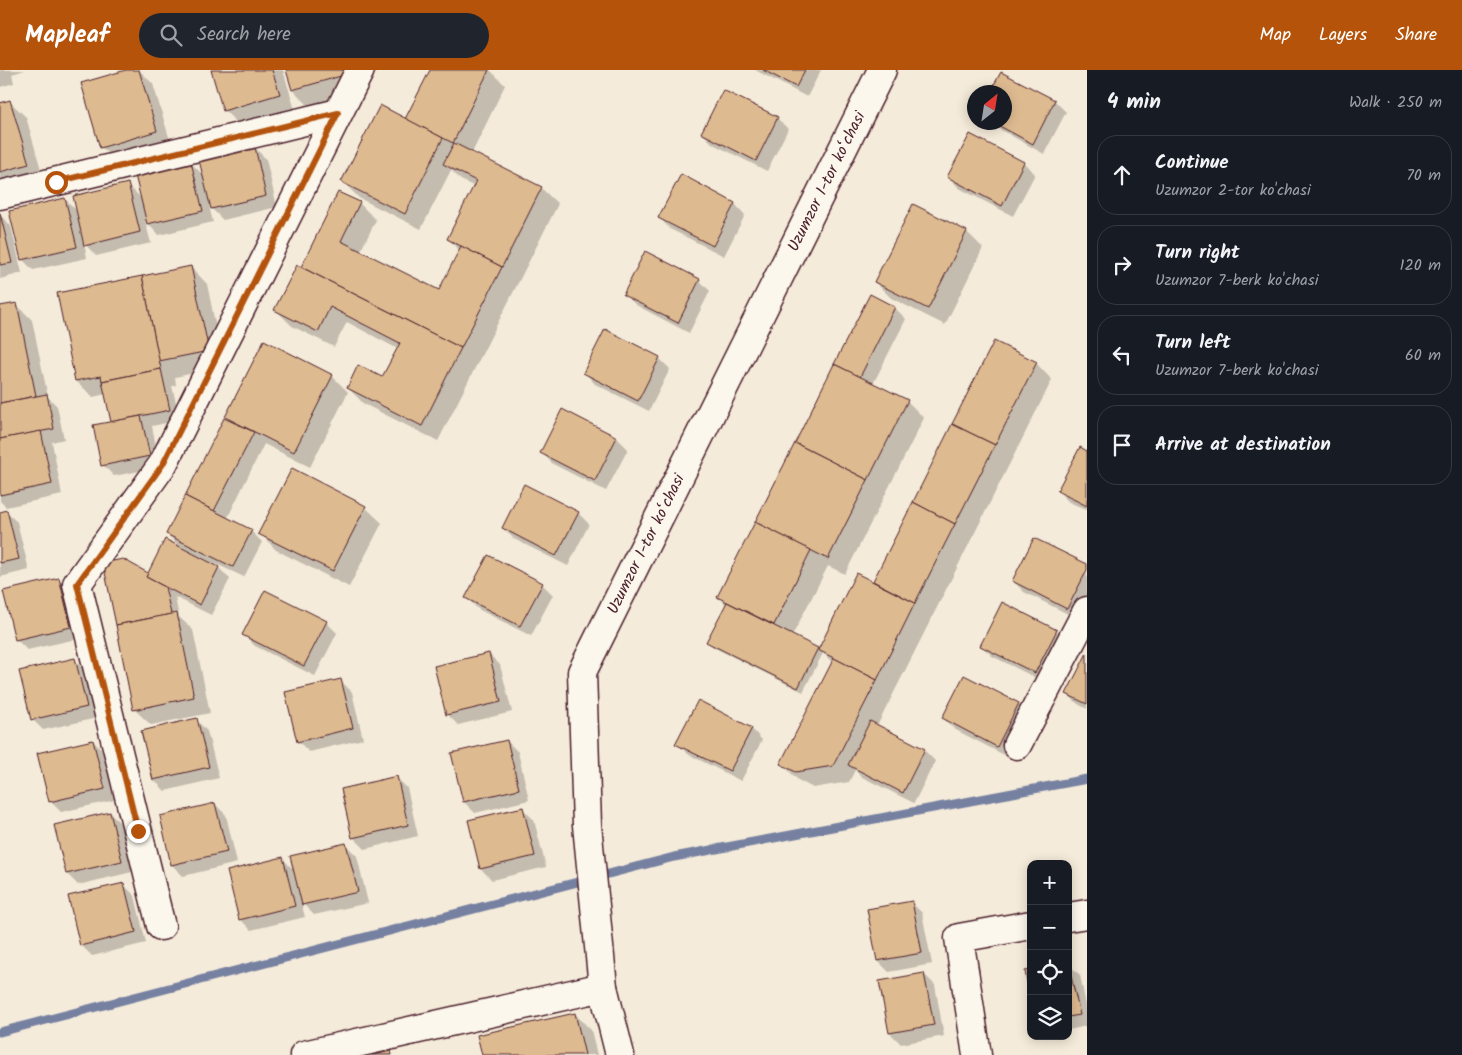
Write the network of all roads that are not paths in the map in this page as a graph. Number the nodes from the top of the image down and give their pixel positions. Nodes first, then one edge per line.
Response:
1 (360, 70) edge
2 (882, 70) edge
3 (338, 113) junction
4 (0, 195) edge
5 (1087, 611) edge
6 (1017, 745) dead end
7 (1087, 914) edge
8 (1072, 917) edge
9 (161, 926) dead end
10 (1027, 926) edge
11 (603, 987) junction
12 (304, 1055) edge
13 (620, 1055) edge
14 (977, 1055) edge

1 - 3 street
2 - 11 street, Uzumzor 1-tor ko‘chasi
3 - 4 street
3 - 9 street
5 - 6 street
7 - 8 street
10 - 14 street
11 - 12 street
11 - 13 street, Uzumzor 1-tor ko‘chasi

